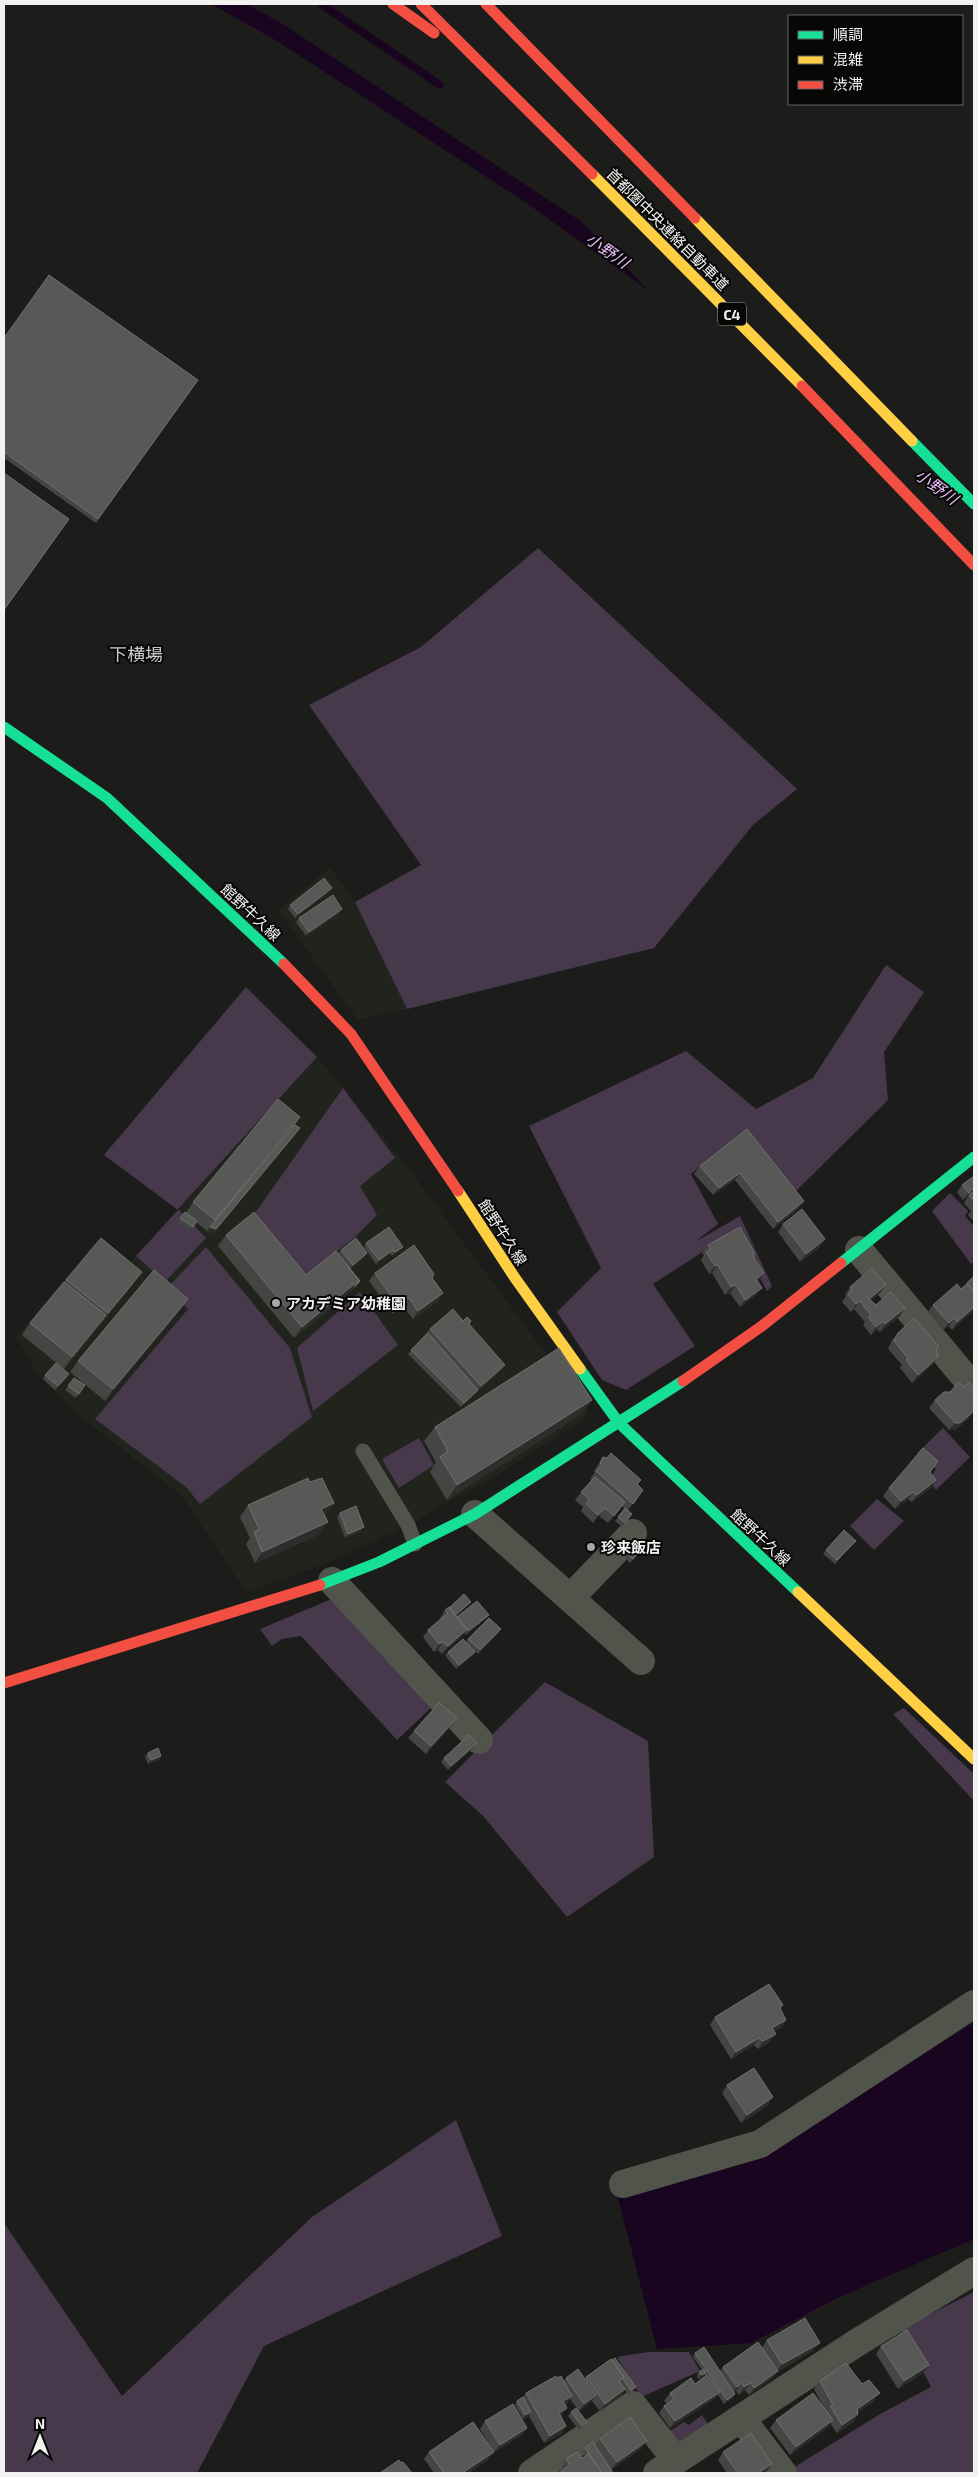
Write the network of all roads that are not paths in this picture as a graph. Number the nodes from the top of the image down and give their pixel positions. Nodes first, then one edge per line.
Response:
1 (393, 4) edge
2 (421, 4) edge
3 (486, 4) edge
4 (494, 4) edge
5 (517, 34) junction
6 (485, 68) junction
7 (974, 504) edge
8 (974, 565) edge
9 (4, 728) edge
10 (974, 1157) edge
11 (859, 1250) junction
12 (974, 1388) edge
13 (619, 1423) junction
14 (362, 1451) dead end
15 (475, 1514) junction
16 (633, 1533) dead end
17 (416, 1544) junction
18 (332, 1581) junction
19 (570, 1598) junction
20 (641, 1661) dead end
21 (4, 1683) edge
22 (479, 1740) dead end
23 (974, 1759) edge
24 (974, 2004) edge
25 (623, 2184) dead end
26 (974, 2271) edge
27 (741, 2418) junction
28 (667, 2467) edge
29 (532, 2473) edge
30 (783, 2473) edge

1 - 6 main road
2 - 6 main road, 首都圏中央連絡自動車道 / C4
3 - 5 main road, 首都圏中央連絡自動車道
4 - 5 main road
5 - 7 main road, 首都圏中央連絡自動車道
6 - 8 main road, 首都圏中央連絡自動車道 / C4
9 - 13 main road, 館野牛久線
10 - 11 main road
11 - 12 street
11 - 13 main road
13 - 15 main road
13 - 23 main road, 館野牛久線
14 - 17 lane
15 - 17 main road
15 - 19 street
16 - 19 street
17 - 18 main road
18 - 21 main road
18 - 22 street
19 - 20 street
24 - 25 street
26 - 27 street
27 - 28 street
27 - 30 street
28 - 29 street

